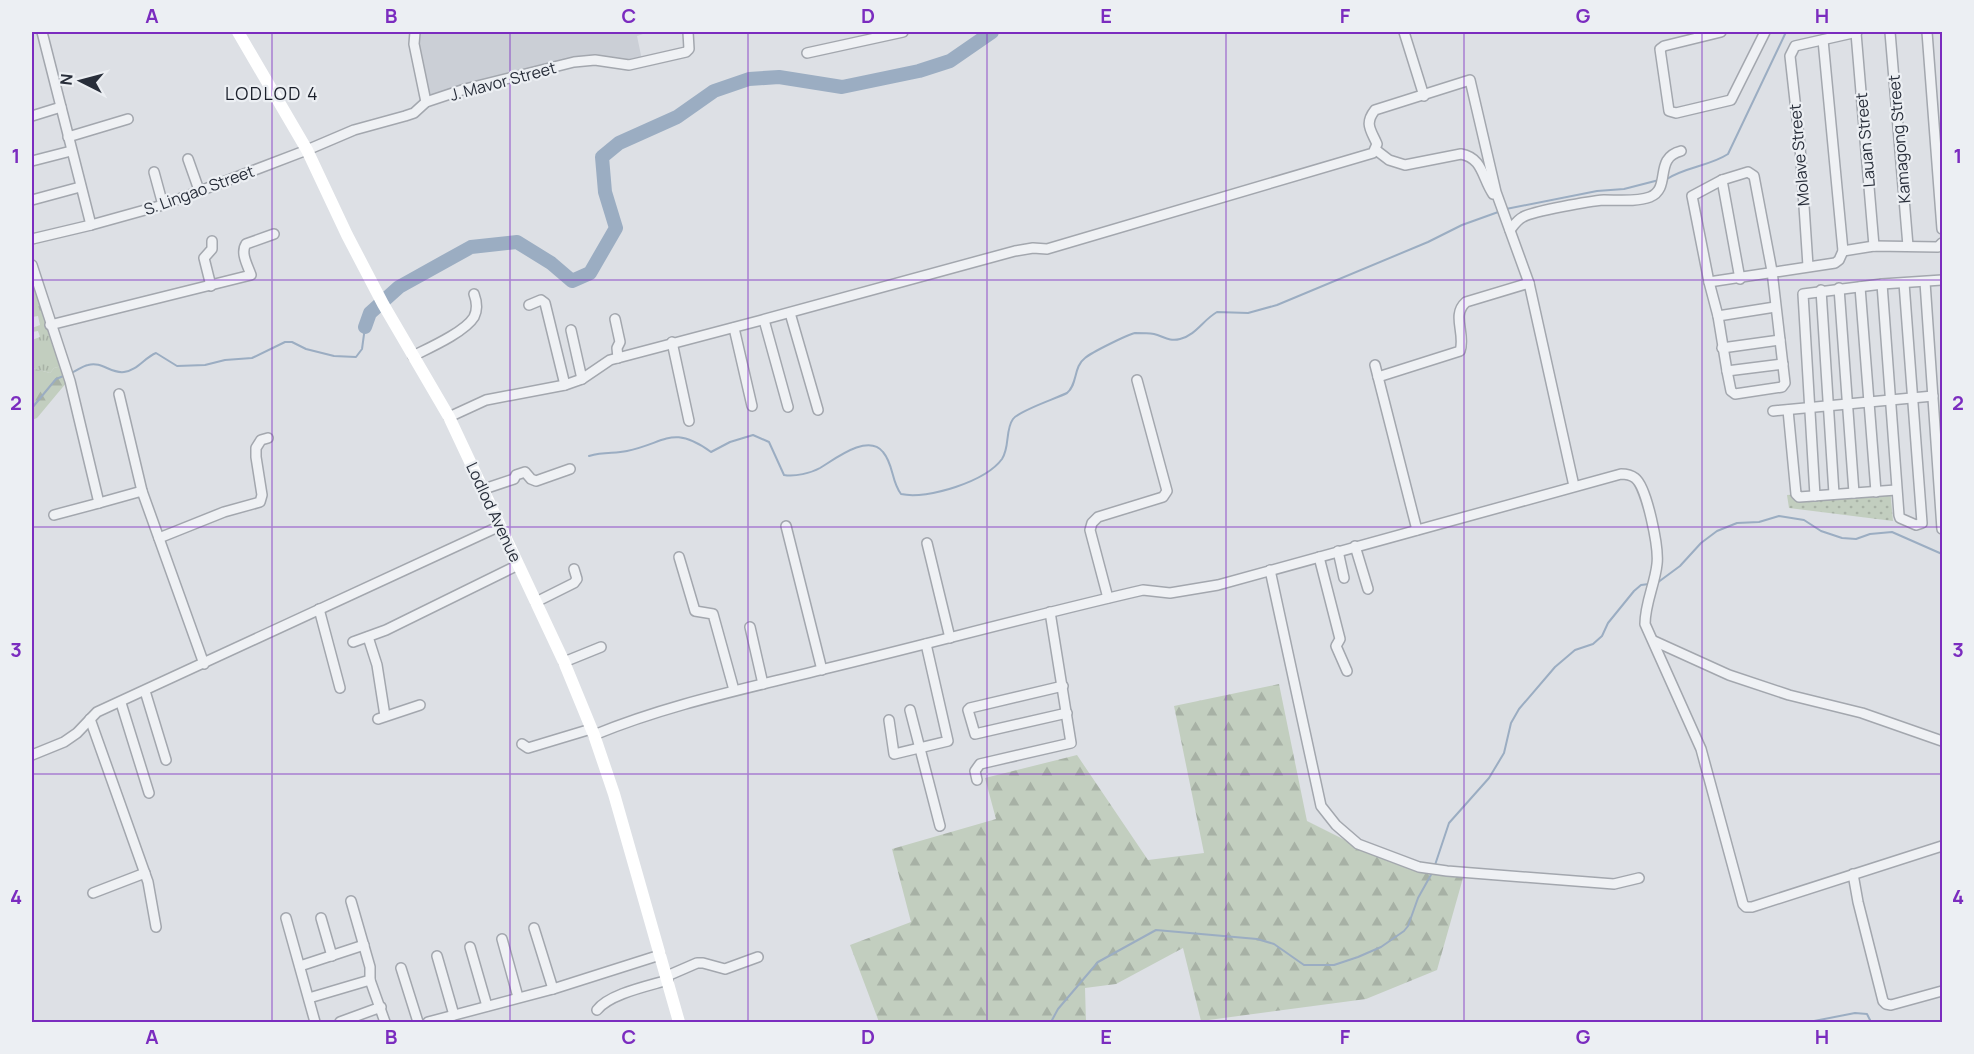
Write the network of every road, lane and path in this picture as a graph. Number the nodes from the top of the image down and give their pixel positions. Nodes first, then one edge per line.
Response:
1 (42, 32) edge
2 (238, 32) edge
3 (415, 32) edge
4 (688, 32) edge
5 (903, 32) edge
6 (1404, 32) edge
7 (1720, 32) edge
8 (1765, 32) edge
9 (1857, 32) edge
10 (1890, 32) edge
11 (1927, 32) edge
12 (863, 36) edge
13 (1823, 40) junction
14 (807, 53) dead end
15 (1424, 96) junction
16 (426, 102) junction
17 (61, 107) junction
18 (32, 116) edge
19 (128, 119) dead end
20 (68, 137) junction
21 (307, 150) junction
22 (1376, 150) junction
23 (71, 151) junction
24 (1681, 151) dead end
25 (188, 159) dead end
26 (32, 161) edge
27 (154, 172) dead end
28 (1722, 180) junction
29 (80, 187) junction
30 (199, 190) junction
31 (32, 200) edge
32 (163, 204) junction
33 (1505, 217) junction
34 (91, 225) junction
35 (1942, 229) edge
36 (1510, 230) junction
37 (274, 234) dead end
38 (32, 239) edge
39 (212, 242) dead end
40 (1942, 243) edge
41 (1874, 246) junction
42 (1908, 246) junction
43 (1843, 251) junction
44 (32, 266) edge
45 (1808, 266) junction
46 (1772, 271) junction
47 (1740, 279) junction
48 (1942, 280) edge
49 (1709, 282) junction
50 (1924, 282) junction
51 (1529, 283) junction
52 (1904, 283) junction
53 (1882, 284) junction
54 (211, 286) junction
55 (1860, 287) junction
56 (1839, 288) junction
57 (1821, 291) junction
58 (474, 294) dead end
59 (529, 305) dead end
60 (1775, 307) junction
61 (790, 313) junction
62 (1718, 316) junction
63 (615, 319) dead end
64 (764, 320) junction
65 (50, 326) junction
66 (734, 327) junction
67 (572, 330) dead end
68 (1780, 340) junction
69 (672, 342) junction
70 (1722, 348) junction
71 (413, 356) junction
72 (618, 358) junction
73 (1783, 364) junction
74 (1375, 365) dead end
75 (1726, 371) junction
76 (1378, 377) junction
77 (582, 378) junction
78 (1137, 380) dead end
79 (565, 385) junction
80 (119, 394) dead end
81 (1933, 396) junction
82 (1912, 399) junction
83 (1891, 400) junction
84 (1870, 401) junction
85 (1849, 403) junction
86 (1829, 405) junction
87 (752, 406) dead end
88 (1809, 407) junction
89 (788, 408) dead end
90 (818, 410) dead end
91 (1788, 410) junction
92 (1773, 411) dead end
93 (449, 417) junction
94 (1939, 420) edge
95 (689, 421) dead end
96 (268, 438) dead end
97 (570, 469) dead end
98 (1574, 486) junction
99 (484, 489) junction
100 (1896, 490) junction
101 (142, 491) junction
102 (1876, 492) junction
103 (1854, 493) junction
104 (1834, 494) junction
105 (1815, 496) junction
106 (99, 503) junction
107 (54, 515) dead end
108 (500, 526) junction
109 (786, 526) dead end
110 (1942, 529) edge
111 (1417, 530) junction
112 (159, 538) junction
113 (927, 543) dead end
114 (1355, 546) junction
115 (1338, 551) junction
116 (1319, 556) junction
117 (678, 557) dead end
118 (518, 565) junction
119 (574, 569) dead end
120 (1270, 570) junction
121 (1344, 578) dead end
122 (1368, 588) dead end
123 (1108, 598) junction
124 (536, 602) junction
125 (319, 609) junction
126 (1050, 612) junction
127 (750, 627) dead end
128 (368, 637) junction
129 (950, 638) junction
130 (1654, 641) junction
131 (353, 642) dead end
132 (926, 644) junction
133 (601, 647) dead end
134 (564, 662) junction
135 (204, 664) junction
136 (822, 670) junction
137 (1347, 671) dead end
138 (763, 684) junction
139 (1063, 686) junction
140 (340, 688) dead end
141 (734, 690) junction
142 (145, 692) junction
143 (121, 703) junction
144 (420, 705) dead end
145 (910, 710) dead end
146 (1067, 713) junction
147 (90, 719) junction
148 (889, 720) dead end
149 (592, 732) junction
150 (1942, 741) edge
151 (522, 744) dead end
152 (919, 748) junction
153 (32, 755) edge
154 (166, 760) dead end
155 (977, 780) dead end
156 (149, 793) dead end
157 (940, 826) dead end
158 (1942, 846) edge
159 (145, 873) junction
160 (1853, 874) junction
161 (1639, 878) dead end
162 (93, 893) dead end
163 (351, 901) dead end
164 (286, 918) dead end
165 (321, 918) dead end
166 (156, 927) dead end
167 (534, 928) dead end
168 (502, 939) dead end
169 (364, 945) junction
170 (470, 947) dead end
171 (659, 953) junction
172 (332, 956) junction
173 (436, 956) dead end
174 (758, 957) dead end
175 (300, 966) junction
176 (401, 968) dead end
177 (667, 978) junction
178 (370, 980) junction
179 (550, 987) junction
180 (1942, 991) edge
181 (518, 997) junction
182 (309, 998) junction
183 (487, 1006) junction
184 (381, 1007) junction
185 (597, 1010) dead end
186 (451, 1018) edge
187 (315, 1023) edge
188 (340, 1023) edge
189 (386, 1023) edge
190 (418, 1023) edge
191 (428, 1023) edge
192 (679, 1023) edge

1 - 17 street
2 - 21 main road, Lodlod Avenue
3 - 16 street
4 - 16 street, J. Mavor Street
5 - 12 street
6 - 15 street
7 - 8 street
9 - 13 street
9 - 41 street, Lauan Street
10 - 42 street, Kamagong Street
11 - 35 street
12 - 14 street
13 - 43 street
13 - 45 street, Molave Street
15 - 22 street
15 - 33 street
16 - 21 street, J. Mavor Street
17 - 18 street
17 - 20 street
19 - 20 street
20 - 23 street
21 - 30 street, S. Lingao Street
21 - 71 main road, Lodlod Avenue
22 - 33 street
22 - 61 street
23 - 26 street
23 - 29 street
24 - 36 street
25 - 30 street
27 - 32 street
28 - 46 street
28 - 47 street
28 - 49 street
29 - 31 street
29 - 34 street
30 - 32 street, S. Lingao Street
32 - 34 street, S. Lingao Street
33 - 36 street
34 - 38 street, S. Lingao Street
36 - 51 street
37 - 54 street
39 - 54 street
40 - 42 street
41 - 42 street
41 - 43 street
43 - 45 street
44 - 65 street
45 - 46 street
46 - 47 street
46 - 60 street
47 - 49 street
48 - 50 street
49 - 62 street
50 - 52 street
50 - 81 street
51 - 76 street
51 - 98 street
52 - 53 street
52 - 82 street
53 - 55 street
53 - 83 street
54 - 65 street
55 - 56 street
55 - 84 street
56 - 57 street
56 - 85 street
57 - 86 street
57 - 88 street
58 - 71 street
59 - 79 street
60 - 62 street
60 - 68 street
61 - 64 street
61 - 90 street
62 - 70 street
63 - 72 street
64 - 66 street
64 - 89 street
65 - 106 street
66 - 69 street
66 - 87 street
67 - 77 street
68 - 70 street
68 - 73 street
69 - 72 street
69 - 95 street
70 - 75 street
71 - 93 main road, Lodlod Avenue
72 - 77 street
73 - 75 street
73 - 75 street
74 - 76 street
76 - 111 street
77 - 79 street
78 - 123 street
79 - 93 street
80 - 101 street
81 - 82 street
81 - 94 street
82 - 83 street
82 - 100 street
83 - 84 street
83 - 100 street
84 - 85 street
84 - 102 street
85 - 86 street
85 - 103 street
86 - 88 street
86 - 104 street
88 - 91 street
88 - 105 street
91 - 92 street
91 - 105 street
93 - 99 main road, Lodlod Avenue
94 - 110 street
96 - 112 street
97 - 99 street
98 - 111 street
98 - 130 street
99 - 108 main road, Lodlod Avenue
100 - 102 street
101 - 106 street
101 - 112 street
102 - 103 street
103 - 104 street
104 - 105 street
106 - 107 street
108 - 118 main road, Lodlod Avenue
108 - 125 street
109 - 136 street
111 - 114 street
112 - 135 street
113 - 129 street
114 - 115 street
114 - 122 street
115 - 116 street
115 - 121 street
116 - 120 street
116 - 137 street
117 - 141 street
118 - 124 main road, Lodlod Avenue
118 - 128 street
119 - 124 street
120 - 123 street
120 - 161 street
123 - 126 street
124 - 134 main road, Lodlod Avenue
125 - 135 street
125 - 140 street
126 - 129 street
126 - 139 street
127 - 138 street
128 - 131 street
128 - 144 street
129 - 132 street
130 - 150 street
130 - 160 street
132 - 136 street
132 - 152 street
133 - 134 street
134 - 149 main road, Lodlod Avenue
135 - 142 street
136 - 138 street
138 - 141 street
139 - 146 street
139 - 146 street
141 - 149 street
142 - 143 street
142 - 154 street
143 - 147 street
143 - 156 street
145 - 152 street
146 - 155 street
147 - 153 street
147 - 159 street
148 - 152 street
149 - 151 street
149 - 171 main road, Lodlod Avenue
152 - 157 street
158 - 160 street
159 - 162 street
159 - 166 street
160 - 180 street
163 - 169 street
164 - 175 street
165 - 172 street
167 - 179 street
168 - 181 street
169 - 172 street
169 - 178 street
170 - 183 street
171 - 177 main road, Lodlod Avenue
171 - 179 street
172 - 175 street
173 - 186 street
174 - 177 street
175 - 182 street
176 - 190 street
177 - 185 street
177 - 192 main road, Lodlod Avenue
178 - 182 street
178 - 184 street
179 - 181 street
181 - 183 street
182 - 187 street
183 - 186 street
184 - 188 street
184 - 189 street
186 - 191 street

